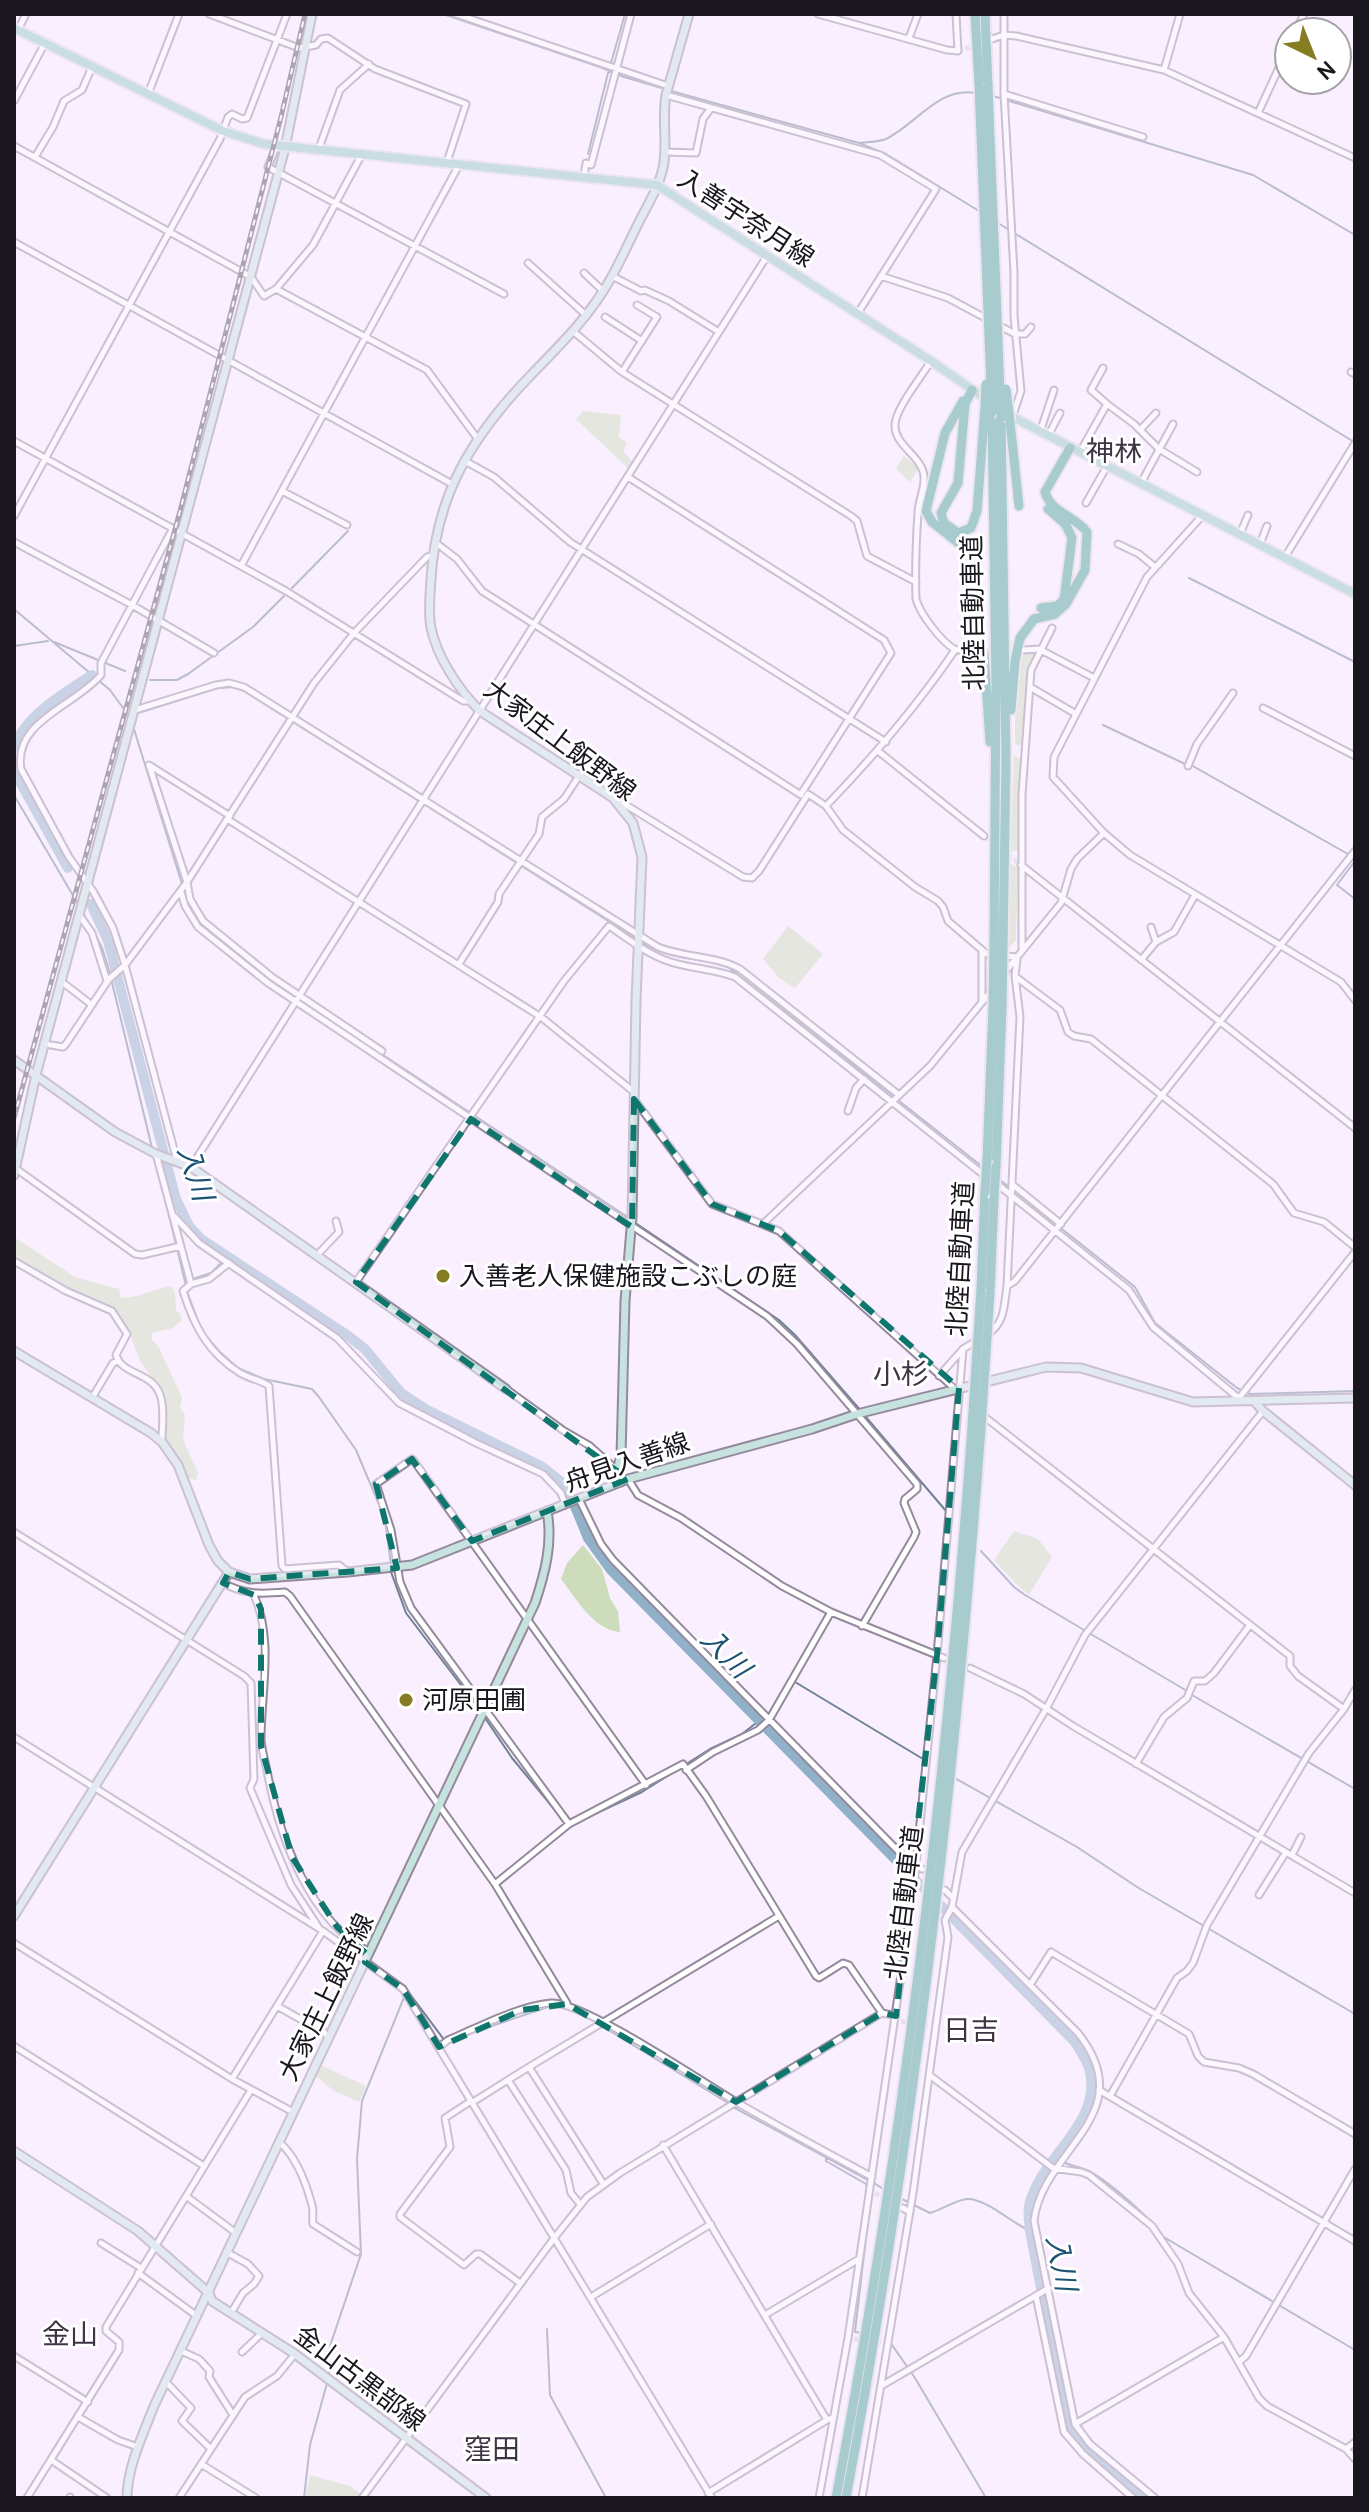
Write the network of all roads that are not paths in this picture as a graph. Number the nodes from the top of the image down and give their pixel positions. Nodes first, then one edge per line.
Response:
1 (26, 14) edge
2 (179, 14) edge
3 (209, 14) edge
4 (287, 14) edge
5 (312, 14) edge
6 (456, 14) edge
7 (631, 14) edge
8 (689, 14) edge
9 (818, 14) edge
10 (918, 14) edge
11 (956, 14) edge
12 (975, 14) edge
13 (985, 14) edge
14 (1004, 14) edge
15 (1180, 14) edge
16 (16, 29) edge
17 (1004, 35) junction
18 (909, 38) junction
19 (992, 39) dead end
20 (278, 40) junction
21 (45, 43) junction
22 (306, 47) junction
23 (369, 64) junction
24 (92, 66) junction
25 (617, 68) junction
26 (1164, 70) junction
27 (1273, 81) edge
28 (668, 86) junction
29 (984, 86) junction
30 (148, 94) junction
31 (1004, 94) junction
32 (666, 95) junction
33 (14, 101) edge
34 (712, 107) junction
35 (1258, 113) junction
36 (223, 131) junction
37 (1143, 137) dead end
38 (14, 146) edge
39 (280, 148) junction
40 (318, 151) junction
41 (665, 152) junction
42 (361, 156) junction
43 (35, 157) junction
44 (1355, 158) edge
45 (447, 164) junction
46 (459, 164) junction
47 (277, 172) junction
48 (584, 176) junction
49 (657, 185) junction
50 (335, 204) junction
51 (169, 231) junction
52 (14, 242) edge
53 (415, 247) junction
54 (768, 255) junction
55 (528, 263) dead end
56 (584, 273) dead end
57 (612, 276) junction
58 (881, 276) junction
59 (251, 277) junction
60 (276, 289) junction
61 (603, 291) junction
62 (504, 294) dead end
63 (637, 305) dead end
64 (129, 306) junction
65 (994, 308) junction
66 (858, 314) junction
67 (587, 316) junction
68 (605, 317) dead end
69 (1031, 327) dead end
70 (574, 332) junction
71 (719, 332) junction
72 (1015, 334) junction
73 (366, 337) junction
74 (642, 341) junction
75 (229, 361) junction
76 (931, 361) junction
77 (1103, 368) dead end
78 (622, 372) junction
79 (972, 390) junction
80 (1054, 390) dead end
81 (674, 404) junction
82 (1107, 404) junction
83 (1060, 413) dead end
84 (1156, 413) dead end
85 (324, 414) junction
86 (1000, 416) junction
87 (1173, 424) dead end
88 (1140, 430) junction
89 (1044, 435) junction
90 (477, 438) junction
91 (14, 441) edge
92 (1355, 443) edge
93 (1159, 449) junction
94 (1075, 451) junction
95 (46, 459) junction
96 (464, 461) junction
97 (1107, 466) junction
98 (1197, 472) dead end
99 (628, 477) junction
100 (1140, 483) junction
101 (452, 484) junction
102 (282, 491) junction
103 (1086, 503) dead end
104 (1019, 506) dead end
105 (1203, 515) junction
106 (1248, 515) dead end
107 (14, 516) edge
108 (347, 525) dead end
109 (1267, 526) dead end
110 (173, 528) junction
111 (183, 535) junction
112 (1240, 535) junction
113 (14, 542) edge
114 (435, 542) junction
115 (1118, 544) dead end
116 (1259, 544) junction
117 (958, 547) dead end
118 (583, 549) junction
119 (433, 555) junction
120 (1285, 557) junction
121 (241, 566) junction
122 (1155, 567) junction
123 (916, 582) junction
124 (1355, 594) edge
125 (1042, 603) dead end
126 (132, 605) junction
127 (159, 621) junction
128 (534, 625) junction
129 (1052, 628) dead end
130 (354, 633) junction
131 (955, 649) junction
132 (1039, 649) junction
133 (1024, 650) dead end
134 (968, 651) tunnel mouth
135 (214, 653) dead end
136 (984, 653) dead end
137 (1094, 678) junction
138 (1030, 687) junction
139 (1233, 693) dead end
140 (469, 701) junction
141 (1263, 708) dead end
142 (135, 710) junction
143 (480, 711) junction
144 (1076, 714) junction
145 (293, 716) junction
146 (850, 719) junction
147 (886, 742) junction
148 (878, 751) junction
149 (1355, 756) edge
150 (1188, 766) dead end
151 (579, 776) junction
152 (803, 796) junction
153 (424, 800) junction
154 (619, 804) junction
155 (826, 806) junction
156 (1005, 817) junction
157 (228, 818) junction
158 (995, 833) junction
159 (1104, 833) junction
160 (984, 836) tunnel mouth
161 (1355, 851) edge
162 (521, 861) junction
163 (1021, 865) junction
164 (187, 882) junction
165 (88, 885) junction
166 (181, 892) junction
167 (1195, 895) junction
168 (1064, 898) junction
169 (360, 901) junction
170 (80, 916) junction
171 (614, 919) junction
172 (609, 926) junction
173 (1151, 927) dead end
174 (640, 942) junction
175 (1156, 942) junction
176 (998, 946) junction
177 (1280, 947) junction
178 (982, 950) junction
179 (1020, 954) junction
180 (1141, 960) junction
181 (459, 964) junction
182 (123, 967) junction
183 (1015, 976) junction
184 (108, 980) junction
185 (62, 982) junction
186 (301, 995) junction
187 (1355, 1000) edge
188 (982, 1002) junction
189 (296, 1003) junction
190 (92, 1005) junction
191 (541, 1017) junction
192 (1221, 1022) junction
193 (45, 1044) junction
194 (382, 1051) dead end
195 (14, 1060) edge
196 (36, 1075) junction
197 (864, 1079) junction
198 (899, 1095) junction
199 (634, 1096) junction
200 (1163, 1096) junction
201 (892, 1102) junction
202 (848, 1111) dead end
203 (471, 1119) junction
204 (1355, 1128) edge
205 (158, 1155) junction
206 (175, 1160) junction
207 (991, 1163) junction
208 (191, 1167) junction
209 (15, 1170) edge
210 (1013, 1185) junction
211 (1013, 1197) junction
212 (174, 1215) junction
213 (336, 1221) dead end
214 (632, 1222) junction
215 (764, 1223) junction
216 (1061, 1224) junction
217 (1055, 1231) junction
218 (181, 1246) junction
219 (1355, 1249) edge
220 (317, 1255) junction
221 (14, 1261) edge
222 (229, 1263) junction
223 (356, 1282) junction
224 (191, 1284) junction
225 (1007, 1286) junction
226 (985, 1291) junction
227 (963, 1349) junction
228 (14, 1351) edge
229 (118, 1361) junction
230 (939, 1376) junction
231 (957, 1388) junction
232 (506, 1389) joint
233 (92, 1398) junction
234 (1355, 1398) edge
235 (1241, 1400) junction
236 (1255, 1402) junction
237 (957, 1411) junction
238 (1263, 1411) junction
239 (857, 1414) junction
240 (976, 1427) junction
241 (162, 1442) junction
242 (617, 1470) junction
243 (624, 1480) junction
244 (1355, 1485) edge
245 (579, 1499) junction
246 (565, 1504) junction
247 (547, 1511) junction
248 (14, 1532) edge
249 (472, 1541) junction
250 (1153, 1550) junction
251 (398, 1568) junction
252 (229, 1572) junction
253 (348, 1572) junction
254 (223, 1583) junction
255 (254, 1595) junction
256 (831, 1612) junction
257 (528, 1619) junction
258 (1250, 1625) junction
259 (862, 1626) junction
260 (186, 1641) junction
261 (941, 1657) junction
262 (970, 1668) dead end
263 (1355, 1690) edge
264 (486, 1708) junction
265 (1046, 1709) junction
266 (1344, 1709) junction
267 (769, 1720) junction
268 (14, 1737) edge
269 (1136, 1764) junction
270 (686, 1770) junction
271 (646, 1785) junction
272 (94, 1788) junction
273 (439, 1806) junction
274 (569, 1824) junction
275 (1261, 1836) junction
276 (1301, 1837) dead end
277 (1289, 1853) junction
278 (915, 1868) junction
279 (922, 1869) dead end
280 (495, 1884) junction
281 (941, 1888) junction
282 (913, 1893) junction
283 (1355, 1893) edge
284 (1259, 1895) dead end
285 (953, 1899) junction
286 (927, 1904) junction
287 (952, 1907) junction
288 (14, 1916) edge
289 (779, 1916) junction
290 (321, 1930) junction
291 (14, 1943) edge
292 (368, 1956) junction
293 (1030, 1985) junction
294 (567, 2004) junction
295 (277, 2006) junction
296 (882, 2013) junction
297 (1156, 2014) junction
298 (898, 2019) junction
299 (604, 2022) junction
300 (329, 2038) junction
301 (14, 2046) edge
302 (439, 2047) junction
303 (529, 2067) junction
304 (931, 2076) junction
305 (232, 2079) junction
306 (508, 2080) junction
307 (251, 2090) junction
308 (1099, 2090) junction
309 (1110, 2096) junction
310 (472, 2101) junction
311 (736, 2102) junction
312 (293, 2112) junction
313 (1355, 2134) edge
314 (279, 2142) junction
315 (663, 2145) junction
316 (14, 2151) edge
317 (204, 2166) junction
318 (1056, 2168) junction
319 (1355, 2169) edge
320 (872, 2177) junction
321 (604, 2185) junction
322 (186, 2196) junction
323 (895, 2202) junction
324 (580, 2204) junction
325 (910, 2212) junction
326 (1324, 2222) junction
327 (711, 2224) junction
328 (237, 2233) junction
329 (555, 2237) junction
330 (1355, 2241) edge
331 (101, 2243) dead end
332 (156, 2244) junction
333 (357, 2252) dead end
334 (228, 2253) junction
335 (860, 2258) junction
336 (140, 2271) junction
337 (520, 2283) junction
338 (1049, 2288) junction
339 (209, 2293) junction
340 (1036, 2296) junction
341 (591, 2297) junction
342 (231, 2313) junction
343 (765, 2315) junction
344 (198, 2317) junction
345 (263, 2333) junction
346 (1224, 2337) junction
347 (181, 2351) junction
348 (242, 2352) dead end
349 (295, 2354) junction
350 (14, 2356) edge
351 (1240, 2361) junction
352 (166, 2382) junction
353 (881, 2386) junction
354 (88, 2402) junction
355 (233, 2415) junction
356 (78, 2417) junction
357 (830, 2419) junction
358 (1075, 2424) junction
359 (405, 2437) junction
360 (1355, 2442) edge
361 (139, 2447) junction
362 (211, 2449) junction
363 (1346, 2449) junction
364 (1355, 2459) edge
365 (51, 2460) junction
366 (201, 2464) junction
367 (710, 2495) edge
368 (27, 2498) edge
369 (107, 2498) edge
370 (127, 2498) edge
371 (179, 2498) edge
372 (256, 2498) edge
373 (362, 2498) edge
374 (486, 2498) edge
375 (819, 2498) edge
376 (836, 2498) edge
377 (846, 2498) edge
378 (862, 2498) edge
379 (1133, 2498) edge
380 (1155, 2498) edge

1 - 16 street
2 - 30 street
3 - 20 street
4 - 20 street
5 - 22 main road
6 - 25 street
7 - 25 street
8 - 28 main road, 大家庄上飯野線
9 - 18 street
10 - 18 street
11 - 18 street
12 - 29 highway, 北陸自動車道
13 - 29 highway, 北陸自動車道
14 - 17 street
15 - 26 street
16 - 21 main road, 入善宇奈月線
17 - 19 street
17 - 26 street
17 - 31 street
20 - 22 street
20 - 36 street
21 - 24 main road, 入善宇奈月線
21 - 33 street
22 - 23 street
22 - 39 main road
23 - 40 street
23 - 45 street
24 - 30 main road, 入善宇奈月線
24 - 43 street
25 - 28 street
25 - 48 street
26 - 35 street
27 - 35 street
28 - 32 main road, 大家庄上飯野線
29 - 65 highway, 北陸自動車道, bridge
30 - 36 main road, 入善宇奈月線
31 - 37 street
31 - 72 street
32 - 34 street
32 - 41 main road, 大家庄上飯野線
34 - 41 street
34 - 58 street
35 - 44 street
36 - 39 main road, 入善宇奈月線
36 - 51 street
38 - 43 street
39 - 40 main road, 入善宇奈月線
39 - 47 main road
40 - 42 main road, 入善宇奈月線
41 - 49 main road, 大家庄上飯野線
42 - 45 main road, 入善宇奈月線
42 - 50 street
43 - 51 street
45 - 46 main road, 入善宇奈月線
46 - 48 main road, 入善宇奈月線
46 - 53 street
47 - 50 street
47 - 59 main road
48 - 49 main road, 入善宇奈月線
49 - 54 main road, 入善宇奈月線
49 - 57 main road, 大家庄上飯野線
50 - 53 street
50 - 60 street
51 - 59 street
51 - 64 street
52 - 64 street
53 - 62 street
53 - 73 street
54 - 66 main road, 入善宇奈月線
54 - 71 street
55 - 67 street
56 - 61 street
57 - 61 main road, 大家庄上飯野線
57 - 71 street
58 - 66 street
58 - 72 street
59 - 60 street
59 - 75 main road
60 - 73 street
61 - 67 main road, 大家庄上飯野線
63 - 74 street
64 - 75 street
64 - 95 street
65 - 86 highway, 北陸自動車道, bridge
65 - 86 highway, bridge
66 - 76 main road, 入善宇奈月線
67 - 70 main road, 大家庄上飯野線
68 - 74 street
69 - 72 street
70 - 78 street
70 - 90 main road, 大家庄上飯野線
71 - 81 street
72 - 86 street
73 - 85 street
73 - 90 street
74 - 78 street
75 - 85 street
75 - 111 main road
76 - 79 main road, 入善宇奈月線
76 - 123 street
77 - 82 street
78 - 81 street
79 - 86 main road, 入善宇奈月線
79 - 86 highway
79 - 117 highway
80 - 89 street
81 - 99 street
81 - 123 street
82 - 88 street
82 - 94 street
83 - 89 street
84 - 88 street
85 - 101 street
85 - 102 street
86 - 89 main road, 入善宇奈月線
86 - 104 highway
86 - 156 highway, 北陸自動車道
86 - 158 highway, 北陸自動車道
87 - 93 street
88 - 93 street
89 - 94 main road, 入善宇奈月線
90 - 96 main road, 大家庄上飯野線
91 - 95 street
92 - 120 street
93 - 98 street
93 - 100 street
94 - 97 main road, 入善宇奈月線
94 - 125 highway
94 - 156 highway
95 - 107 street
95 - 110 street
96 - 101 main road, 大家庄上飯野線
96 - 118 street
97 - 100 main road, 入善宇奈月線
97 - 103 street
99 - 118 street
99 - 146 street
100 - 105 main road, 入善宇奈月線
101 - 114 main road, 大家庄上飯野線
102 - 108 street
102 - 121 street
105 - 112 main road, 入善宇奈月線
105 - 122 street
106 - 112 street
109 - 116 street
110 - 111 street
110 - 126 street
111 - 121 street
111 - 127 main road
112 - 116 main road, 入善宇奈月線
113 - 126 street
114 - 119 main road, 大家庄上飯野線
114 - 128 street
115 - 122 street
116 - 120 main road, 入善宇奈月線
118 - 128 street
118 - 146 street
119 - 130 street
119 - 140 main road, 大家庄上飯野線
120 - 124 main road, 入善宇奈月線
121 - 130 street
122 - 137 street
123 - 131 street
126 - 127 street
126 - 165 street
127 - 135 street
127 - 142 main road
128 - 143 street
128 - 152 street
129 - 132 street
130 - 140 street
130 - 145 street
131 - 134 street
131 - 147 street
132 - 133 street
132 - 137 street
132 - 138 street
136 - 158 highway
137 - 144 street
138 - 144 street
138 - 163 street
139 - 150 street
140 - 143 main road, 大家庄上飯野線
141 - 149 street
142 - 145 street
142 - 165 main road
143 - 151 main road, 大家庄上飯野線
143 - 153 street
144 - 159 street
145 - 153 street
145 - 157 street
146 - 147 street
146 - 152 street
147 - 148 street
148 - 155 street
148 - 160 street
151 - 154 main road, 大家庄上飯野線
151 - 162 street
152 - 154 street
152 - 155 street
153 - 162 street
153 - 169 street
154 - 174 main road, 大家庄上飯野線
155 - 178 street
156 - 176 highway, 北陸自動車道
157 - 164 street
157 - 164 street
157 - 169 street
158 - 176 highway, 北陸自動車道
159 - 167 street
159 - 168 street
161 - 177 street
162 - 171 street
162 - 181 street
163 - 168 street
163 - 179 street
164 - 166 street
164 - 186 street
165 - 170 main road
165 - 182 street
166 - 182 street
166 - 189 street
167 - 175 street
167 - 177 street
168 - 179 street
168 - 180 street
169 - 181 street
169 - 186 street
170 - 184 street
170 - 185 main road
171 - 172 street
171 - 174 street
172 - 174 street
172 - 191 street
173 - 175 street
174 - 197 street
174 - 198 street
174 - 199 main road, 大家庄上飯野線
175 - 180 street
176 - 207 highway, 北陸自動車道, bridge
177 - 187 street
177 - 192 street
178 - 179 street
178 - 188 street
179 - 183 street
179 - 188 street
180 - 192 street
181 - 191 street
182 - 184 street
182 - 206 street
183 - 200 street
183 - 210 street
184 - 190 street
185 - 190 street
185 - 193 main road
186 - 189 street
186 - 194 street
188 - 198 street
189 - 203 street
189 - 208 street
190 - 193 street
191 - 199 street
191 - 203 street
192 - 200 street
192 - 204 street
193 - 196 main road
195 - 196 main road
196 - 205 main road
196 - 209 main road
197 - 201 street
197 - 202 street
198 - 201 street
199 - 214 main road, 大家庄上飯野線
199 - 215 street
200 - 216 street
200 - 219 street
201 - 211 street
201 - 215 street
203 - 214 street
203 - 223 street
205 - 206 main road
205 - 212 street
206 - 208 main road
207 - 226 highway, 北陸自動車道, bridge
207 - 226 highway, 北陸自動車道, bridge
208 - 220 main road
209 - 218 street
210 - 211 street
210 - 216 street
211 - 217 street
211 - 225 street
212 - 218 street
212 - 222 street
213 - 220 street
214 - 239 street
214 - 242 main road, 大家庄上飯野線
215 - 230 street
216 - 217 street
217 - 225 street
217 - 235 street
218 - 224 street
219 - 235 street
220 - 223 main road
221 - 229 street
222 - 224 street
222 - 246 street
223 - 232 main road
224 - 253 street
225 - 227 street
226 - 240 highway, 北陸自動車道, bridge
227 - 230 street
227 - 231 street
228 - 233 main road
229 - 233 street
229 - 241 street
230 - 231 street
231 - 235 main road, 舟見入善線
231 - 237 street
231 - 239 main road, 舟見入善線
232 - 242 street
233 - 241 main road
234 - 236 main road, 舟見入善線
235 - 236 main road, 舟見入善線
236 - 238 main road
237 - 250 street
237 - 261 street
238 - 244 main road
238 - 250 street
239 - 243 main road, 舟見入善線
239 - 259 street
240 - 281 highway, 北陸自動車道
240 - 286 highway, 北陸自動車道
241 - 252 main road
242 - 243 main road, 大家庄上飯野線
243 - 245 main road, 舟見入善線
243 - 256 street
245 - 246 main road, 舟見入善線
245 - 267 street
246 - 247 main road, 舟見入善線
247 - 249 main road, 舟見入善線
247 - 257 main road, 大家庄上飯野線
248 - 260 street
249 - 251 main road, 舟見入善線
249 - 251 street
249 - 257 street
250 - 258 street
250 - 265 street
251 - 253 main road, 舟見入善線
251 - 264 street
252 - 253 main road, 舟見入善線
252 - 254 main road
254 - 255 street
254 - 260 main road
255 - 273 street
255 - 292 street
256 - 259 street
256 - 267 street
257 - 264 main road, 大家庄上飯野線
257 - 271 street
258 - 266 street
258 - 269 street
259 - 261 street
260 - 272 main road
260 - 290 street
261 - 278 street
262 - 265 street
263 - 266 street
264 - 273 main road, 大家庄上飯野線
264 - 274 street
265 - 269 street
265 - 285 street
266 - 275 street
267 - 270 street
267 - 278 street
268 - 272 street
269 - 275 street
270 - 271 street
270 - 289 street
271 - 274 street
272 - 288 main road
272 - 290 street
273 - 280 street
273 - 292 main road, 大家庄上飯野線
274 - 280 street
275 - 277 street
275 - 297 street
276 - 277 street
277 - 283 street
277 - 284 street
278 - 279 street
278 - 282 street
280 - 294 street
281 - 285 street
281 - 286 highway, 北陸自動車道
282 - 286 street
282 - 298 street
285 - 287 street
286 - 323 highway, 北陸自動車道
287 - 293 street
287 - 304 street
289 - 296 street
289 - 299 street
290 - 292 street
290 - 295 street
291 - 305 street
292 - 300 main road, 大家庄上飯野線
292 - 302 street
293 - 297 street
293 - 308 street
294 - 299 street
294 - 302 street
295 - 300 street
295 - 305 street
296 - 298 street
296 - 311 street
297 - 309 street
297 - 313 street
298 - 320 street
299 - 303 street
299 - 311 street
300 - 312 main road, 大家庄上飯野線
301 - 317 street
302 - 310 street
303 - 306 street
303 - 321 street
304 - 318 street
304 - 325 street
305 - 307 street
306 - 310 street
306 - 324 street
307 - 312 street
307 - 317 street
308 - 309 street
308 - 318 street
309 - 326 street
310 - 329 street
310 - 337 street
311 - 315 street
311 - 320 street
312 - 314 main road, 大家庄上飯野線
314 - 328 main road, 大家庄上飯野線
314 - 333 street
315 - 321 street
315 - 327 street
316 - 332 main road, 金山古黒部線
317 - 322 street
318 - 338 street
318 - 346 street
319 - 326 street
320 - 335 street
321 - 324 street
322 - 328 street
322 - 332 street
323 - 325 street
323 - 376 highway, 北陸自動車道
323 - 377 highway, 北陸自動車道
324 - 329 street
325 - 353 street
326 - 330 street
326 - 351 street
327 - 341 street
327 - 343 street
328 - 334 main road, 大家庄上飯野線
329 - 337 street
329 - 341 street
331 - 336 street
332 - 336 street
332 - 339 main road, 金山古黒部線
334 - 339 main road, 大家庄上飯野線
334 - 342 street
335 - 343 street
335 - 357 street
336 - 344 street
336 - 354 street
337 - 359 street
338 - 340 street
338 - 358 street
339 - 342 main road, 金山古黒部線
339 - 344 main road, 大家庄上飯野線
340 - 353 street
340 - 379 street
341 - 367 street
342 - 345 main road, 金山古黒部線
343 - 357 street
344 - 347 main road, 大家庄上飯野線
345 - 348 street
345 - 349 main road, 金山古黒部線
346 - 351 street
346 - 358 street
347 - 352 main road, 大家庄上飯野線
347 - 355 street
349 - 355 street
349 - 359 main road, 金山古黒部線
350 - 354 street
351 - 363 street
352 - 361 main road, 大家庄上飯野線
352 - 362 street
353 - 378 street
354 - 356 street
355 - 362 street
356 - 361 street
356 - 365 street
357 - 367 street
357 - 375 street
358 - 380 street
359 - 373 street
359 - 374 main road, 金山古黒部線
360 - 363 street
361 - 370 main road, 大家庄上飯野線
362 - 366 street
363 - 364 street
365 - 368 street
365 - 369 street
366 - 371 street
366 - 372 street

